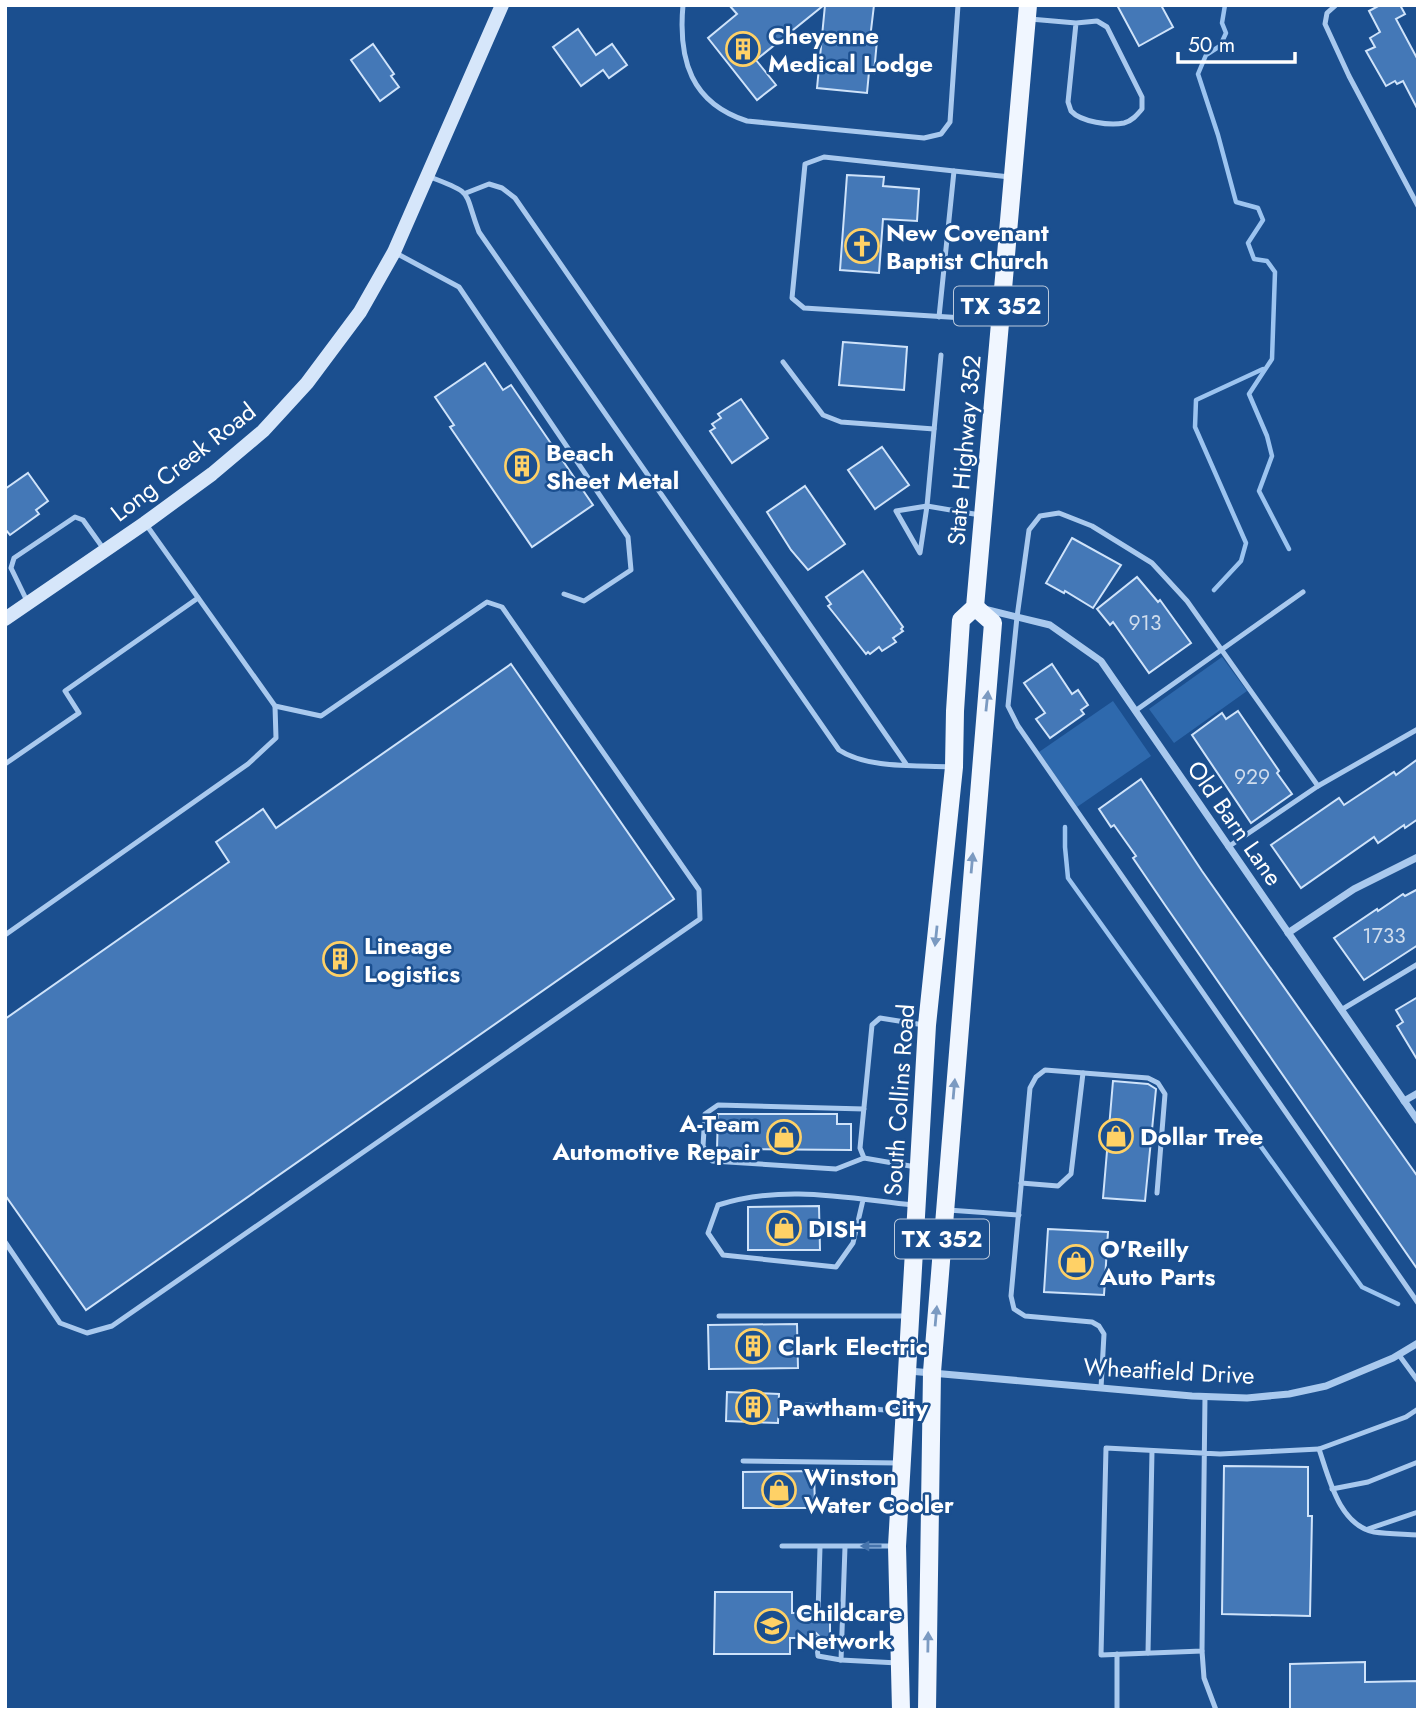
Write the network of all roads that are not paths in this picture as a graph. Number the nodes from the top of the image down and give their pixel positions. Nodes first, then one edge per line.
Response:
1 (502, 5) edge
2 (684, 5) edge
3 (958, 5) edge
4 (1336, 5) edge
5 (1027, 12) edge
6 (1076, 23) junction
7 (954, 171) junction
8 (427, 176) junction
9 (1013, 177) junction
10 (466, 193) junction
11 (1418, 206) edge
12 (394, 252) junction
13 (939, 317) junction
14 (1000, 321) junction
15 (941, 355) dead end
16 (783, 362) dead end
17 (934, 429) junction
18 (927, 506) junction
19 (983, 516) junction
20 (145, 523) junction
21 (104, 551) junction
22 (1303, 592) dead end
23 (564, 594) dead end
24 (198, 598) junction
25 (28, 603) junction
26 (975, 607) junction
27 (1017, 617) junction
28 (5, 619) edge
29 (1222, 651) junction
30 (275, 706) junction
31 (1135, 711) junction
32 (1418, 729) edge
33 (954, 747) joint
34 (5, 764) edge
35 (906, 764) junction
36 (954, 767) junction
37 (980, 769) junction
38 (1318, 786) junction
39 (1228, 847) junction
40 (1418, 857) edge
41 (1288, 933) junction
42 (5, 934) edge
43 (1418, 964) edge
44 (1341, 1010) junction
45 (927, 1025) junction
46 (1083, 1073) junction
47 (1418, 1093) edge
48 (1404, 1101) junction
49 (863, 1109) junction
50 (1418, 1121) edge
51 (864, 1158) junction
52 (919, 1168) junction
53 (1021, 1183) junction
54 (1157, 1193) dead end
55 (863, 1200) junction
56 (917, 1206) junction
57 (945, 1209) junction
58 (1018, 1215) junction
59 (5, 1242) edge
60 (1418, 1303) edge
61 (719, 1316) dead end
62 (911, 1316) junction
63 (1418, 1343) edge
64 (1399, 1355) junction
65 (908, 1370) junction
66 (932, 1373) junction
67 (1418, 1381) edge
68 (1101, 1388) junction
69 (1205, 1396) junction
70 (806, 1405) dead end
71 (1418, 1409) edge
72 (905, 1411) junction
73 (1319, 1449) junction
74 (1152, 1451) junction
75 (1205, 1453) junction
76 (743, 1461) dead end
77 (1418, 1462) edge
78 (902, 1463) junction
79 (1332, 1489) junction
80 (1418, 1512) edge
81 (1367, 1530) junction
82 (1418, 1535) edge
83 (782, 1546) dead end
84 (845, 1546) junction
85 (897, 1546) junction
86 (820, 1547) junction
87 (818, 1613) dead end
88 (816, 1638) dead end
89 (1202, 1651) junction
90 (1148, 1653) junction
91 (1117, 1654) junction
92 (841, 1660) junction
93 (900, 1663) junction
94 (901, 1710) edge
95 (927, 1710) edge
96 (1117, 1710) edge
97 (1216, 1710) edge

1 - 8 street, Long Creek Road
2 - 3 lane
4 - 11 lane
5 - 6 lane
5 - 9 main road, State Highway 352 / TX 352
6 - 6 lane
7 - 9 lane
7 - 13 lane
7 - 13 lane
8 - 10 lane
8 - 12 street, Long Creek Road
9 - 14 main road, State Highway 352 / TX 352
10 - 35 lane
10 - 35 lane
12 - 20 street, Long Creek Road
12 - 23 lane
13 - 14 lane
14 - 19 main road, State Highway 352 / TX 352
15 - 17 lane
16 - 17 lane
17 - 18 lane
18 - 18 lane
18 - 19 lane
19 - 26 main road, State Highway 352 / TX 352
20 - 21 street, Long Creek Road
20 - 24 lane
21 - 25 street, Long Creek Road
21 - 25 lane
22 - 29 lane
24 - 30 lane
24 - 34 lane
25 - 28 street, Long Creek Road
26 - 27 street, Old Barn Lane
26 - 33 main road, State Highway 352 / TX 352
37 -> 26 main road, TX 352
27 - 29 lane
27 - 31 street, Old Barn Lane
27 - 60 lane
29 - 31 lane
29 - 38 lane
30 - 42 lane
30 - 59 lane
31 - 39 street, Old Barn Lane
32 - 38 lane
33 - 36 main road, South Collins Road / TX 352
35 - 36 lane
36 - 37 main road
36 -> 45 main road, South Collins Road / TX 352
57 -> 37 main road, TX 352
38 - 39 lane
39 - 41 street, Old Barn Lane
40 - 41 street
41 - 44 street, Old Barn Lane
43 - 44 lane
44 - 48 street, Old Barn Lane
45 - 49 lane
45 - 52 main road, South Collins Road / TX 352
46 - 53 lane
46 - 53 lane
46 - 54 lane
47 - 48 street
48 - 50 street, Old Barn Lane
49 - 51 lane
49 - 51 lane
51 - 52 lane
52 - 56 main road, South Collins Road / TX 352
53 - 58 lane
55 - 55 lane
55 - 56 lane
56 - 62 main road, South Collins Road / TX 352
57 - 58 lane
66 -> 57 main road, TX 352
58 - 68 lane
61 - 62 lane
62 - 65 main road, South Collins Road / TX 352
63 - 64 street, Wheatfield Drive
64 - 67 lane
64 - 69 street, Wheatfield Drive
65 - 66 street, Wheatfield Drive
65 - 72 main road, South Collins Road / TX 352
66 - 68 street, Wheatfield Drive
95 -> 66 main road, TX 352
68 - 69 street, Wheatfield Drive
69 - 75 lane
70 - 72 lane
71 - 73 lane
72 - 78 main road, South Collins Road / TX 352
73 - 75 lane
73 - 79 lane
74 - 75 lane
74 - 90 lane
74 - 91 lane
75 - 89 lane
76 - 78 lane
77 - 79 lane
78 - 85 main road, South Collins Road / TX 352
79 - 81 lane
80 - 81 lane
81 - 82 lane
83 - 86 lane
85 -> 84 lane
84 - 86 lane
84 - 92 lane
85 - 93 main road, South Collins Road / TX 352
86 - 87 lane
88 - 92 lane
89 - 90 lane
89 - 97 lane
90 - 91 lane
91 - 96 lane
92 - 93 lane
93 - 94 main road, South Collins Road / TX 352

